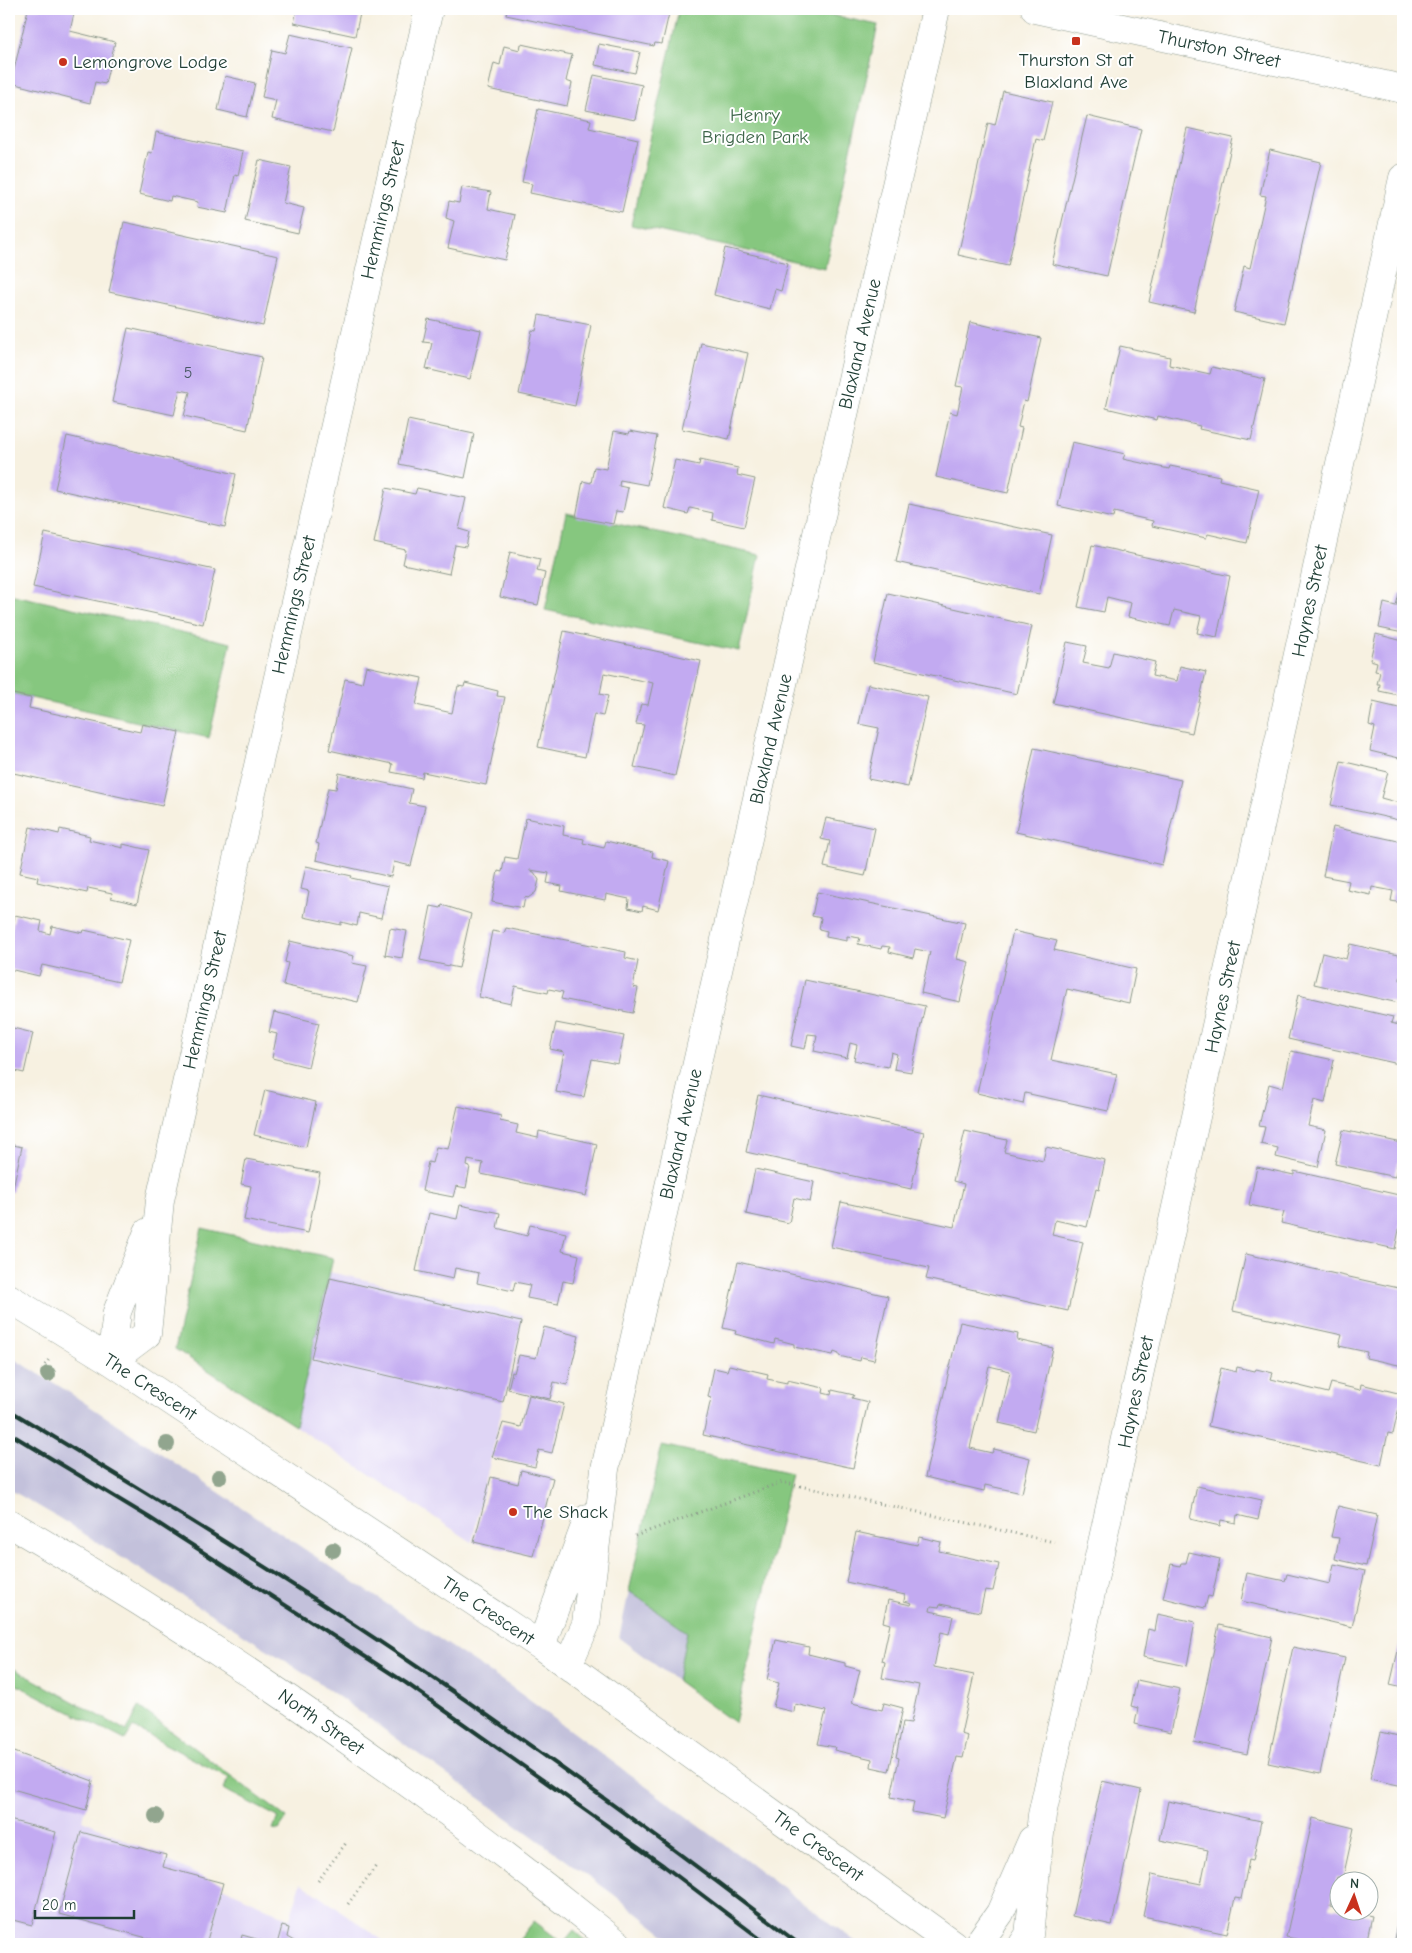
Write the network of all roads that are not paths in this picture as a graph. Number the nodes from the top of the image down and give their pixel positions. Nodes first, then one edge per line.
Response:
1 (428, 9) edge
2 (936, 9) edge
3 (1035, 9) edge
4 (1403, 89) edge
5 (1403, 178) edge
6 (9, 1298) edge
7 (112, 1361) junction
8 (606, 1469) junction
9 (9, 1523) edge
10 (541, 1646) junction
11 (568, 1665) junction
12 (1042, 1815) junction
13 (618, 1944) edge
14 (953, 1944) edge
15 (978, 1944) edge
16 (1023, 1944) edge

1 - 7 main road, Hemmings Street
2 - 8 main road, Blaxland Avenue
3 - 4 main road, Thurston Street
5 - 12 main road, Haynes Street
6 - 7 main road, The Crescent
7 - 10 main road, The Crescent
8 - 10 main road, Blaxland Avenue
8 - 11 main road, Blaxland Avenue
9 - 13 main road, North Street
10 - 11 main road, The Crescent
11 - 14 main road, The Crescent
12 - 15 main road, Haynes Street
12 - 16 main road, Haynes Street

